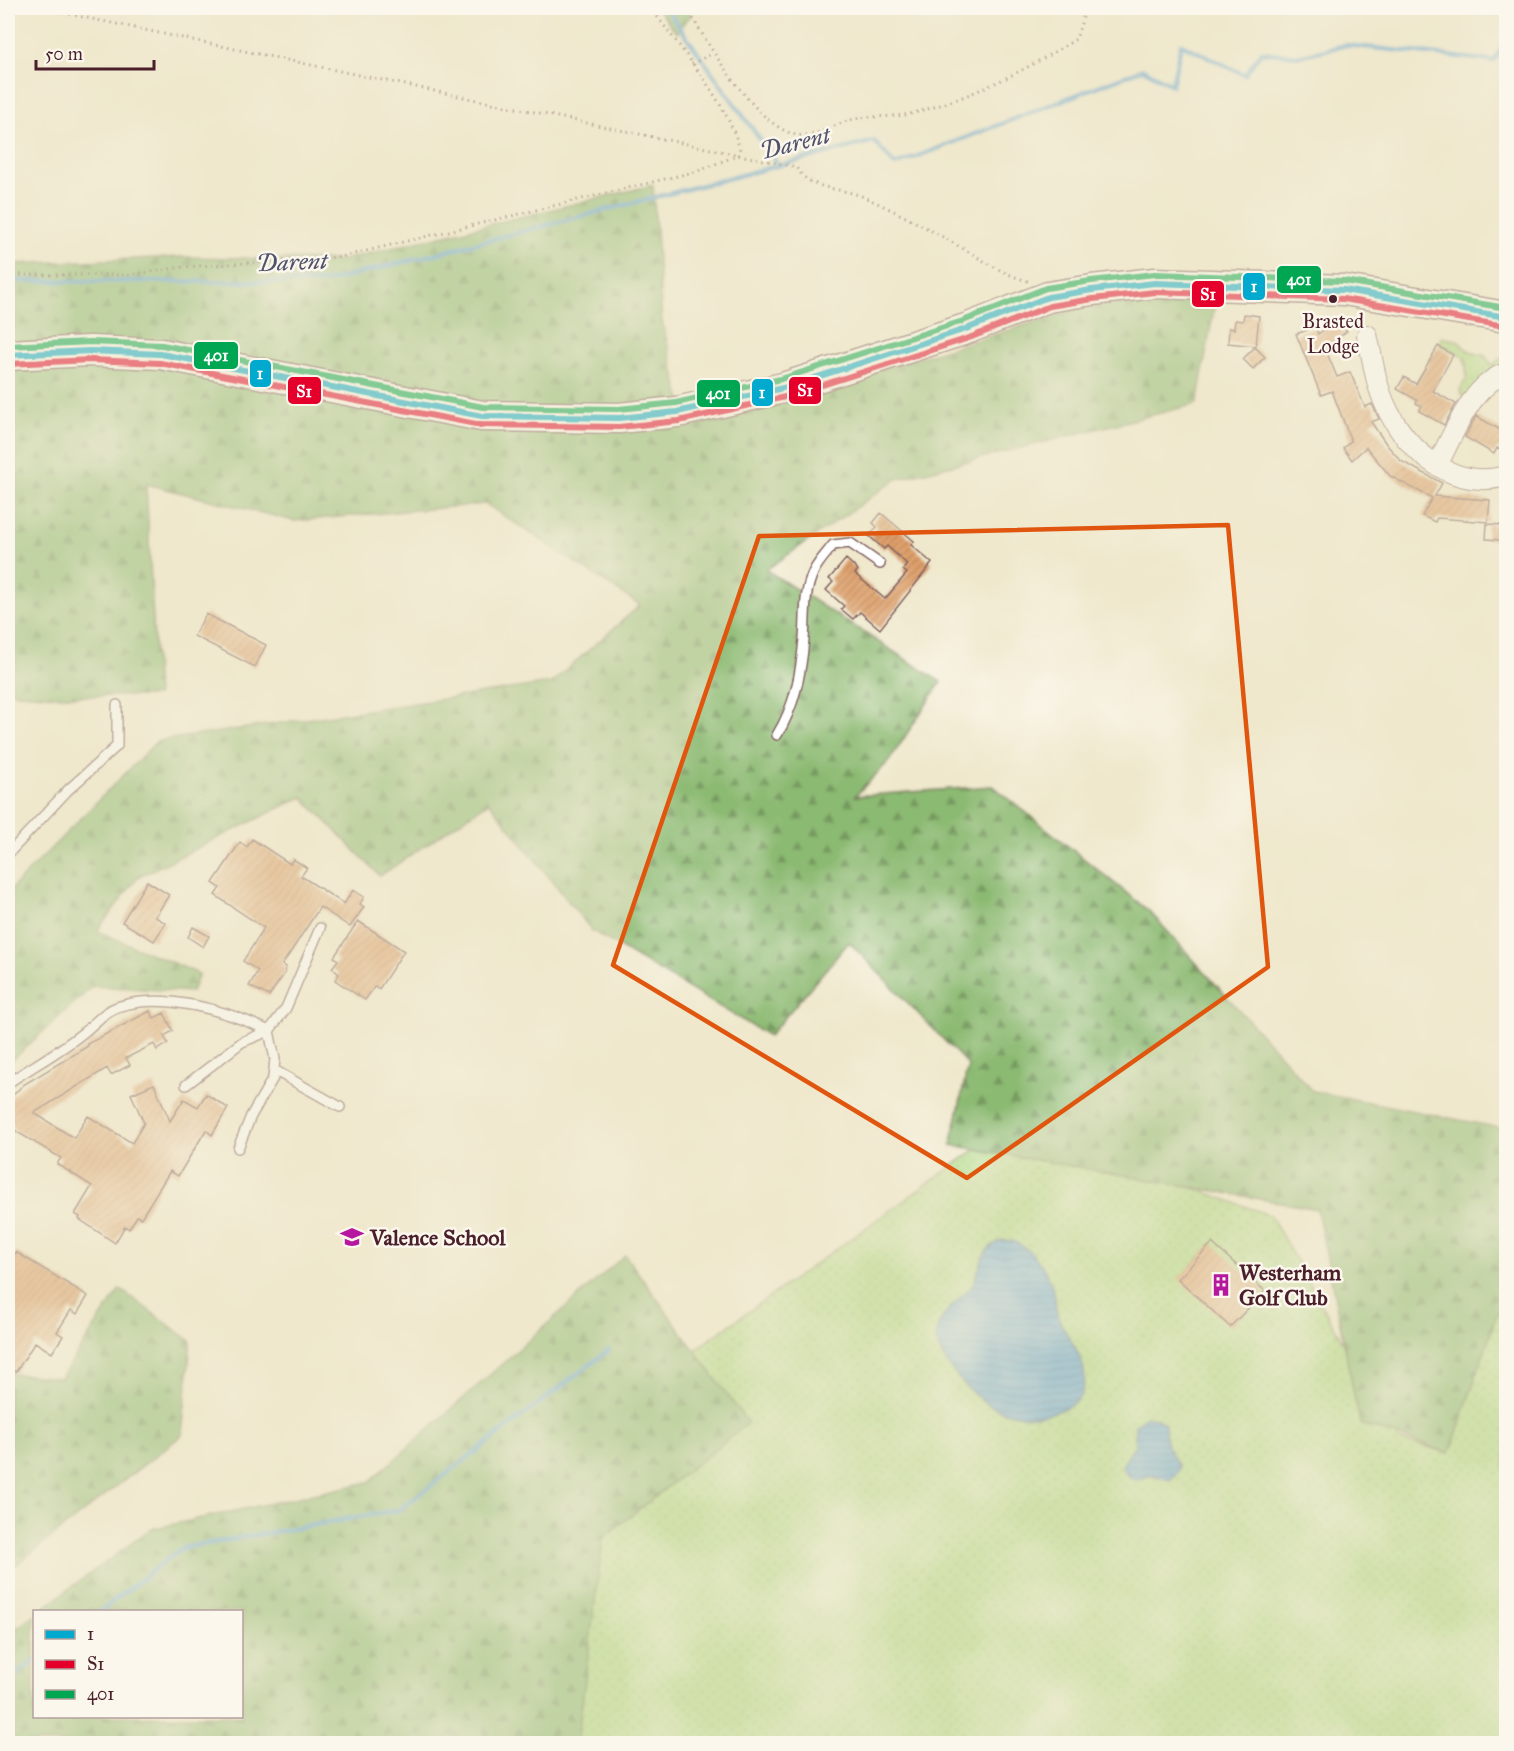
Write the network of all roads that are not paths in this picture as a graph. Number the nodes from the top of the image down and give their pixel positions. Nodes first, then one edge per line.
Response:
1 (1506, 317) edge
2 (1367, 335) dead end
3 (8, 355) edge
4 (1506, 373) edge
5 (1437, 465) junction
6 (1502, 477) dead end
7 (880, 564) dead end
8 (117, 705) dead end
9 (777, 735) dead end
10 (8, 854) edge
11 (320, 928) dead end
12 (268, 1031) junction
13 (274, 1070) junction
14 (8, 1083) edge
15 (186, 1085) dead end
16 (340, 1107) dead end
17 (238, 1148) dead end

1 - 3 main road
2 - 5 street
4 - 5 street
5 - 6 street
7 - 9 lane
8 - 10 lane
11 - 12 lane
12 - 13 lane
12 - 14 lane
12 - 15 lane
13 - 16 lane
13 - 17 lane

